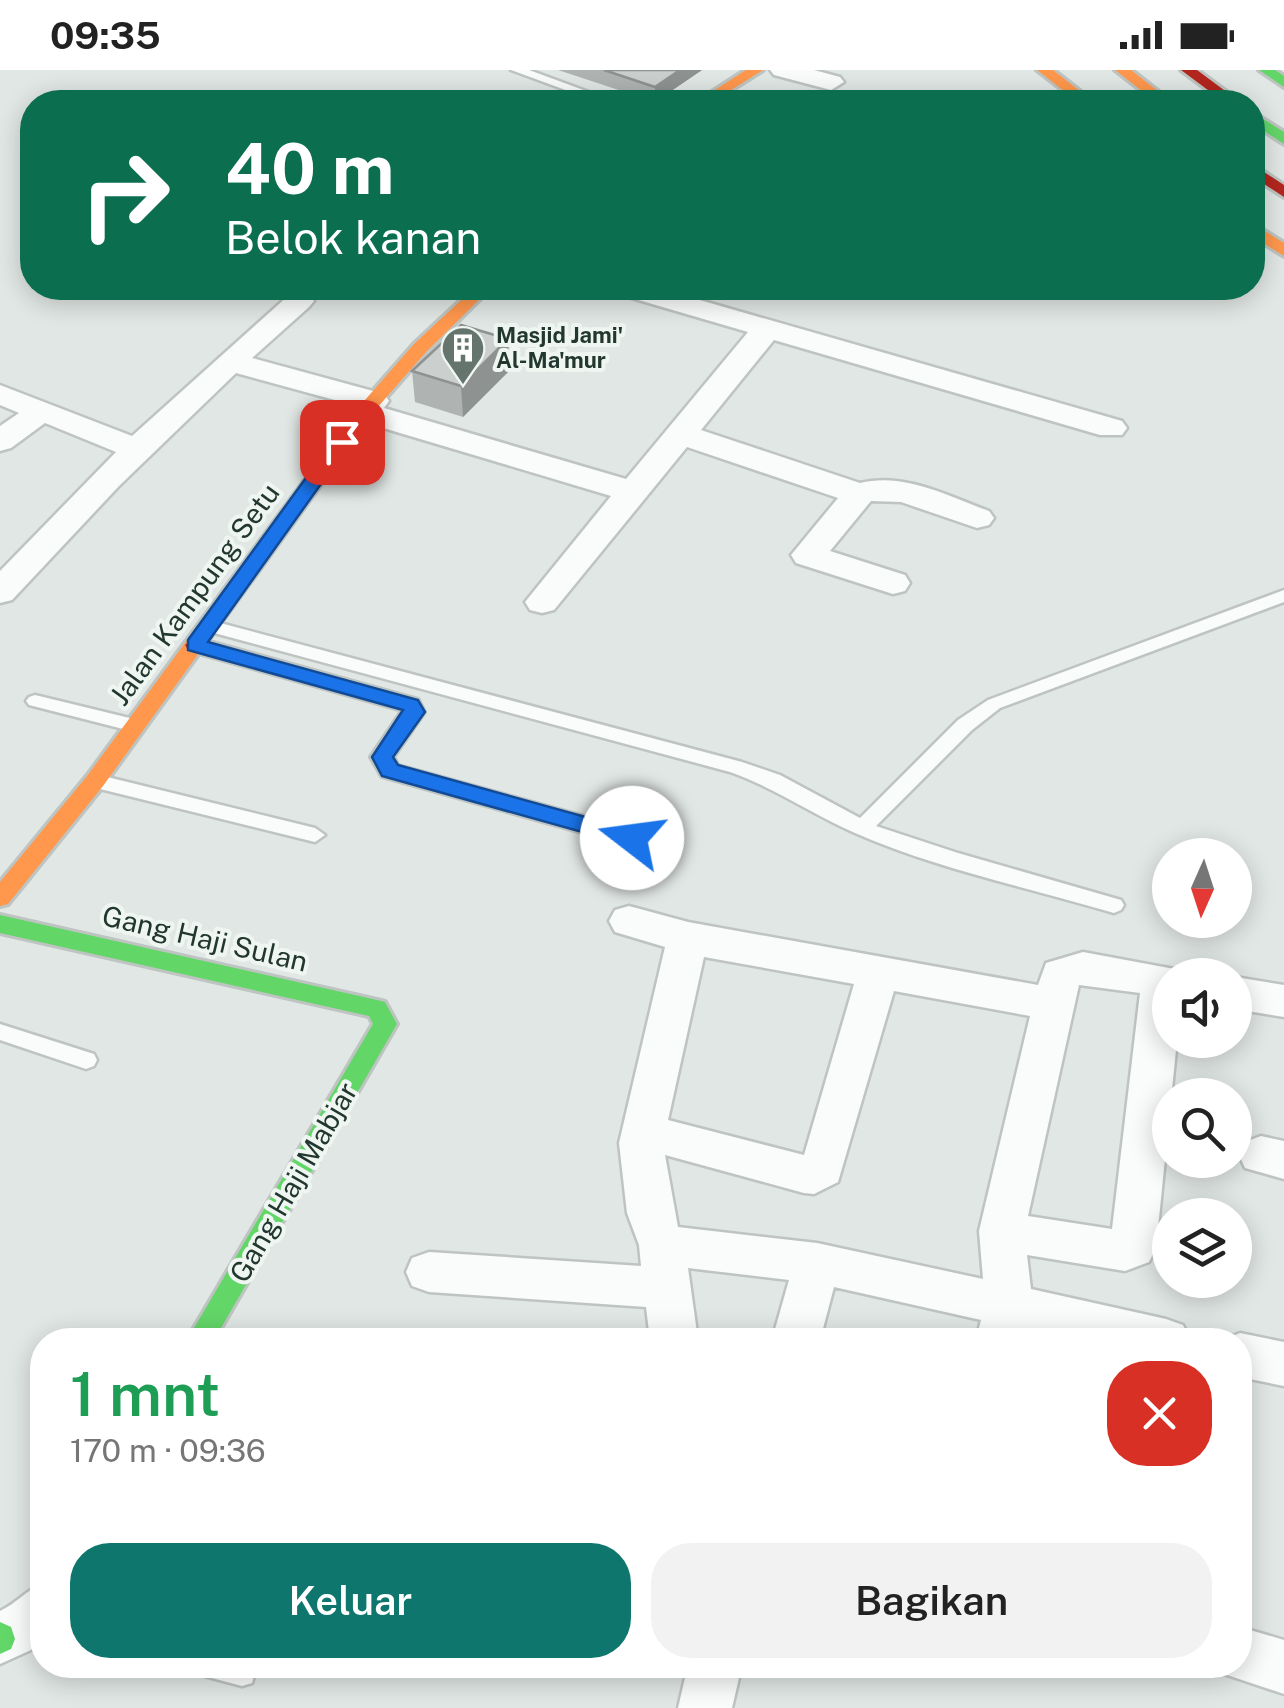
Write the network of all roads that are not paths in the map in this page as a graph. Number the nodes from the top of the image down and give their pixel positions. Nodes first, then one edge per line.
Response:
1 (517, 70) edge
2 (756, 70) edge
3 (783, 70) edge
4 (1044, 70) edge
5 (1122, 70) edge
6 (1188, 70) edge
7 (1266, 70) edge
8 (831, 82) dead end
9 (1284, 83) edge
10 (574, 90) edge
11 (723, 90) edge
12 (1071, 90) edge
13 (1149, 90) edge
14 (1216, 90) edge
15 (470, 300) edge
16 (669, 300) edge
17 (713, 300) edge
18 (299, 301) dead end
19 (703, 310) junction
20 (768, 328) junction
21 (230, 362) junction
22 (0, 394) edge
23 (368, 406) junction
24 (40, 412) junction
25 (1111, 428) dead end
26 (681, 434) junction
27 (0, 441) edge
28 (136, 449) junction
29 (633, 492) junction
30 (859, 494) junction
31 (977, 518) dead end
32 (893, 583) dead end
33 (0, 592) edge
34 (1284, 596) edge
35 (542, 602) dead end
36 (202, 635) junction
37 (35, 700) dead end
38 (135, 726) junction
39 (95, 781) junction
40 (862, 828) junction
41 (315, 834) dead end
42 (632, 838) dead end
43 (0, 898) edge
44 (1114, 905) dead end
45 (630, 921) dead end
46 (0, 924) edge
47 (688, 938) junction
48 (878, 973) junction
49 (1152, 979) edge
50 (1252, 996) edge
51 (1284, 1001) edge
52 (1053, 1004) junction
53 (385, 1024) joint
54 (0, 1032) edge
55 (1157, 1058) edge
56 (86, 1060) dead end
57 (642, 1131) junction
58 (1002, 1231) junction
59 (816, 1263) junction
60 (664, 1266) junction
61 (428, 1272) dead end
62 (1005, 1323) edge
63 (207, 1328) edge
64 (672, 1328) edge
65 (799, 1328) edge
66 (1052, 1328) edge
67 (1252, 1357) edge
68 (1284, 1364) edge
69 (1252, 1658) edge
70 (1284, 1667) edge
71 (711, 1678) edge
72 (705, 1708) edge

1 - 10 lane
2 - 11 main road
3 - 8 street
4 - 12 main road
5 - 13 main road
6 - 14 main road
7 - 9 main road
15 - 23 main road, Jalan Kampung Setu
16 - 19 street
17 - 19 street
18 - 21 street
19 - 20 street
20 - 25 street
20 - 26 street
21 - 23 street
21 - 28 street
22 - 24 street
23 - 29 street
23 - 36 main road, Jalan Kampung Setu
24 - 27 street
24 - 28 street
26 - 29 street
26 - 30 street
28 - 33 street
29 - 35 street
30 - 31 street
30 - 32 street
34 - 40 lane
36 - 38 main road, Jalan Kampung Setu
36 - 40 lane
36 - 42 main road
37 - 38 lane
38 - 39 main road, Jalan Kampung Setu
39 - 41 lane
39 - 43 main road, Jalan Kampung Setu
40 - 44 lane
45 - 47 street
46 - 53 main road, Gang Haji Sulan
47 - 48 street
47 - 57 street
48 - 52 street
48 - 57 street
49 - 52 street
50 - 51 street
52 - 58 street
53 - 63 main road, Gang Haji Mabjar
54 - 56 lane
55 - 58 street
57 - 60 street
58 - 62 street
59 - 60 street
59 - 62 street
59 - 65 street
60 - 61 street
60 - 64 street
62 - 66 street
67 - 68 street
69 - 70 street
71 - 72 street

